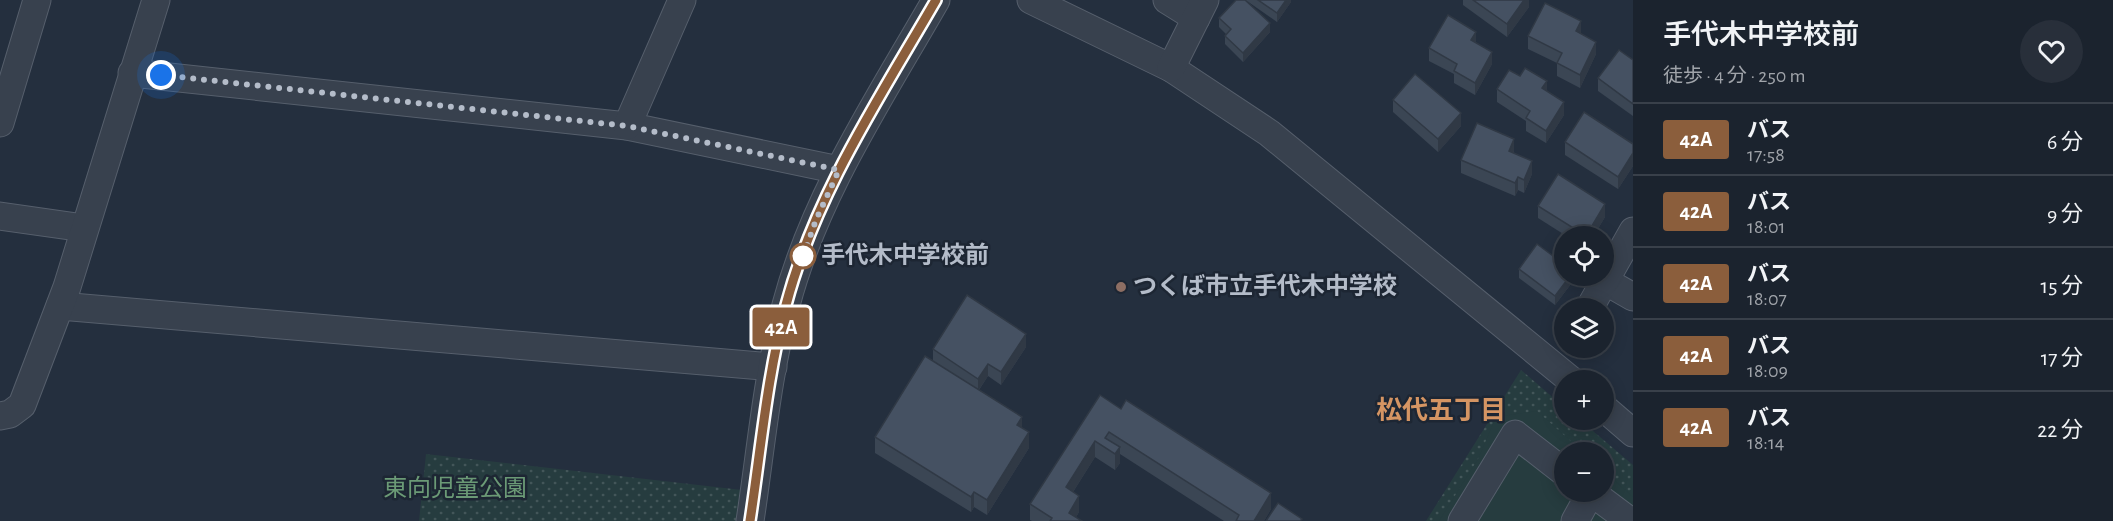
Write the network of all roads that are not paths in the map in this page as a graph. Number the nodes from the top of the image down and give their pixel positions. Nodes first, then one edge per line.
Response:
1 (37, 0) edge
2 (156, 0) edge
3 (682, 0) edge
4 (936, 0) edge
5 (1031, 0) edge
6 (1167, 0) edge
7 (1200, 9) edge
8 (1171, 68) junction
9 (132, 73) junction
10 (0, 123) edge
11 (627, 126) junction
12 (839, 170) junction
13 (0, 216) edge
14 (84, 228) junction
15 (1633, 231) edge
16 (1614, 265) edge
17 (1614, 286) edge
18 (1633, 297) edge
19 (60, 306) junction
20 (1565, 365) edge
21 (773, 367) junction
22 (0, 416) edge
23 (1614, 417) edge
24 (1633, 433) edge
25 (1554, 464) edge
26 (1585, 502) edge
27 (1604, 502) edge
28 (1464, 520) edge
29 (750, 521) edge
30 (1575, 521) edge
31 (1630, 521) edge

1 - 10 street
2 - 9 street
3 - 11 street
4 - 12 street
5 - 8 street
6 - 7 street
7 - 8 street
8 - 20 street
9 - 11 street
9 - 14 street
11 - 12 street
12 - 21 street
13 - 14 street
14 - 19 street
15 - 16 street
17 - 18 street
19 - 21 street
19 - 22 street
21 - 29 street
23 - 24 street
25 - 28 street
26 - 30 street
27 - 31 street

